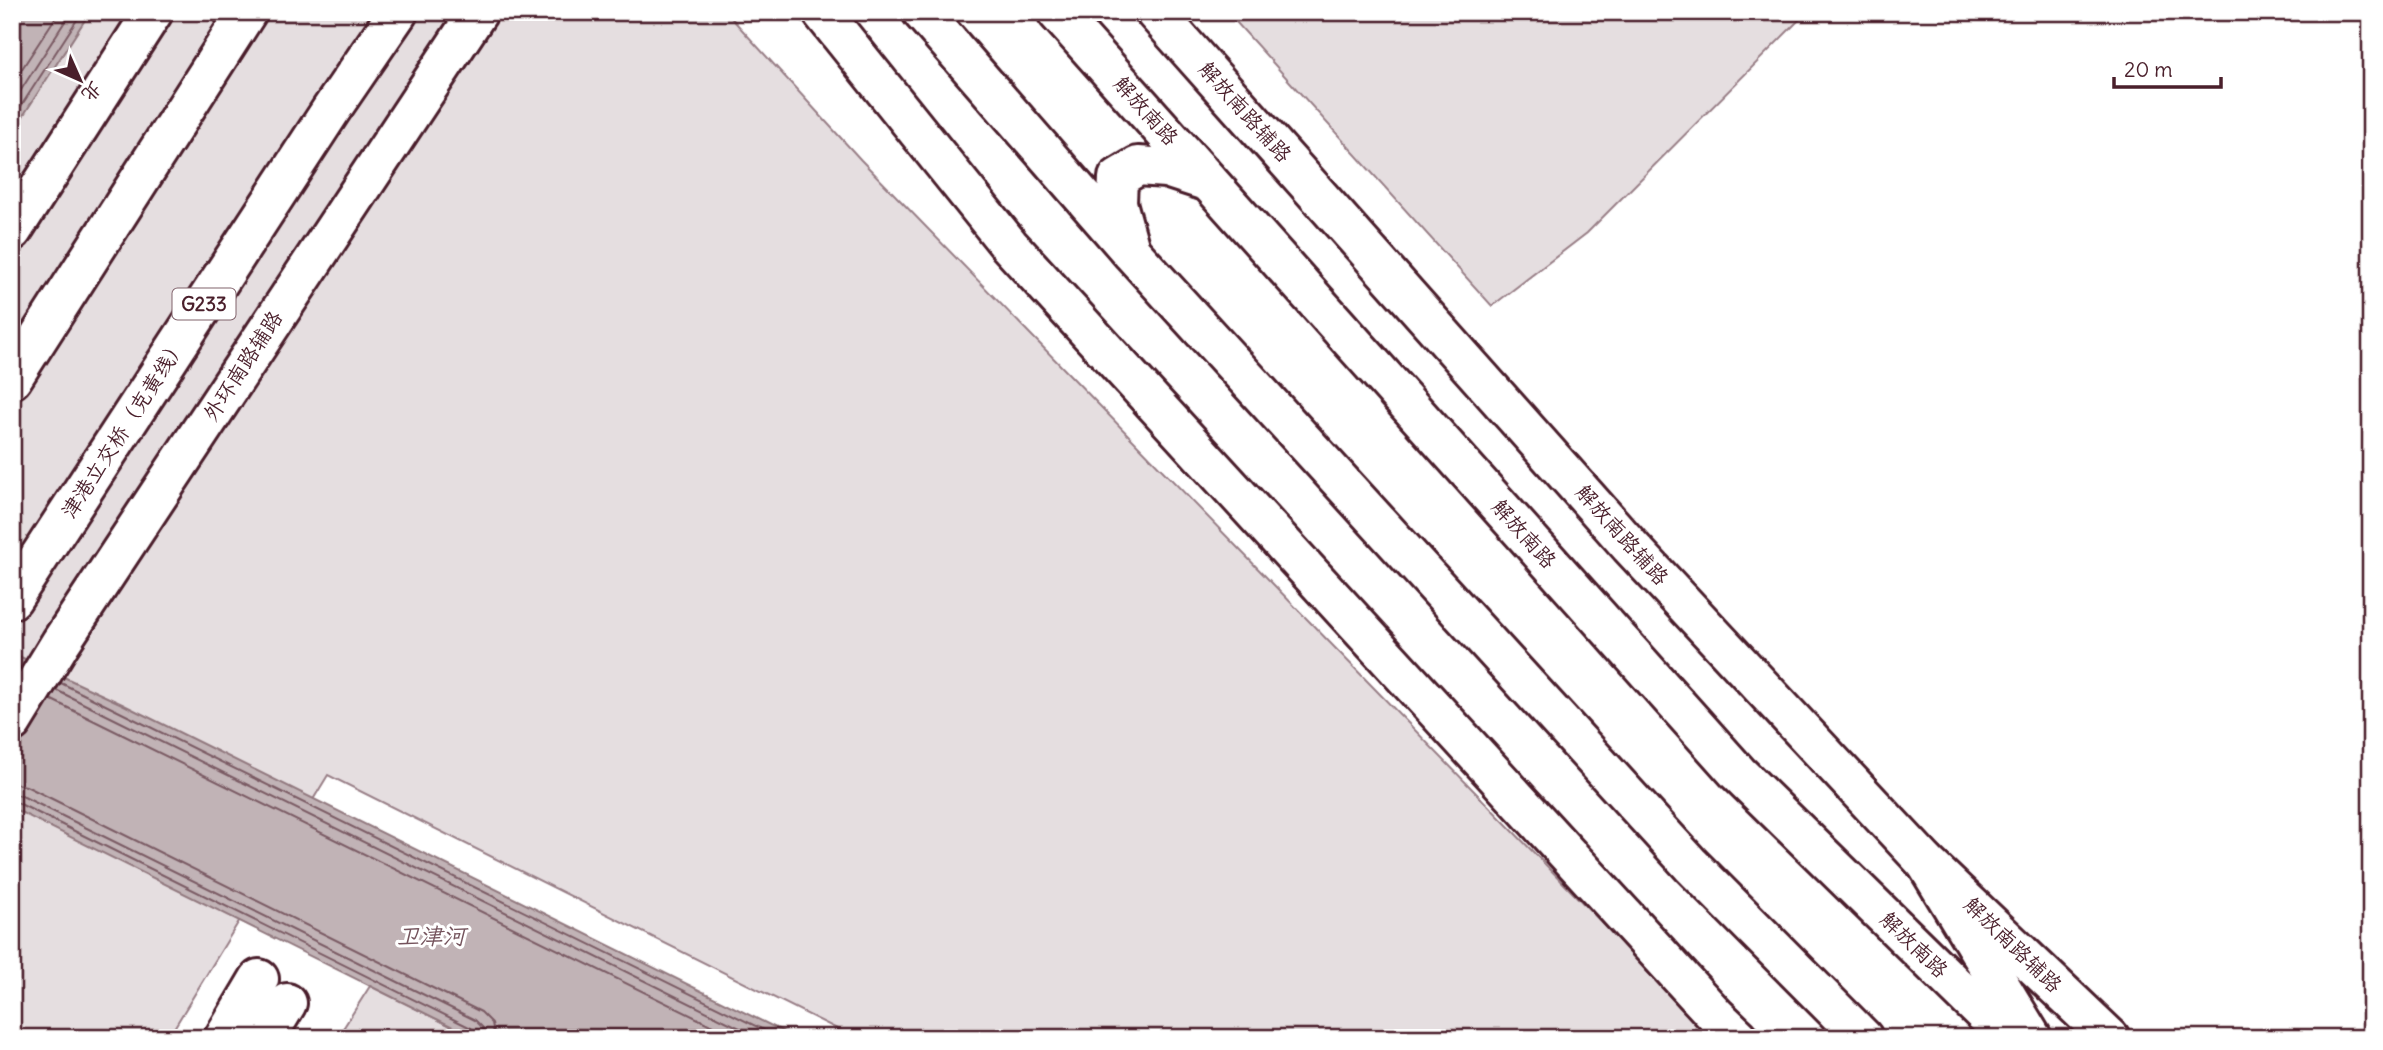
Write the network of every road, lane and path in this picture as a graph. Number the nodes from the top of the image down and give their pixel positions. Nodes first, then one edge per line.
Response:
1 (153, 12) edge
2 (247, 12) edge
3 (398, 12) edge
4 (478, 12) edge
5 (822, 12) edge
6 (922, 12) edge
7 (1057, 12) edge
8 (1156, 12) edge
9 (1209, 182) junction
10 (12, 231) edge
11 (1132, 253) junction
12 (12, 379) edge
13 (12, 598) edge
14 (12, 722) edge
15 (1926, 863) junction
16 (224, 1038) edge
17 (266, 1038) edge
18 (1739, 1038) edge
19 (1863, 1038) edge
20 (2009, 1038) edge
21 (2032, 1038) edge
22 (2110, 1038) edge

1 - 10 main road
2 - 12 main road
3 - 13 main road, 津港立交桥（克黄线） / G233
4 - 14 main road, 外环南路辅路
5 - 18 main road
6 - 11 main road
7 - 9 main road, 解放南路
8 - 15 main road, 解放南路辅路
9 - 11 main road
9 - 20 main road, 解放南路
11 - 19 main road
15 - 21 main road
15 - 22 main road, 解放南路辅路
16 - 17 main road

